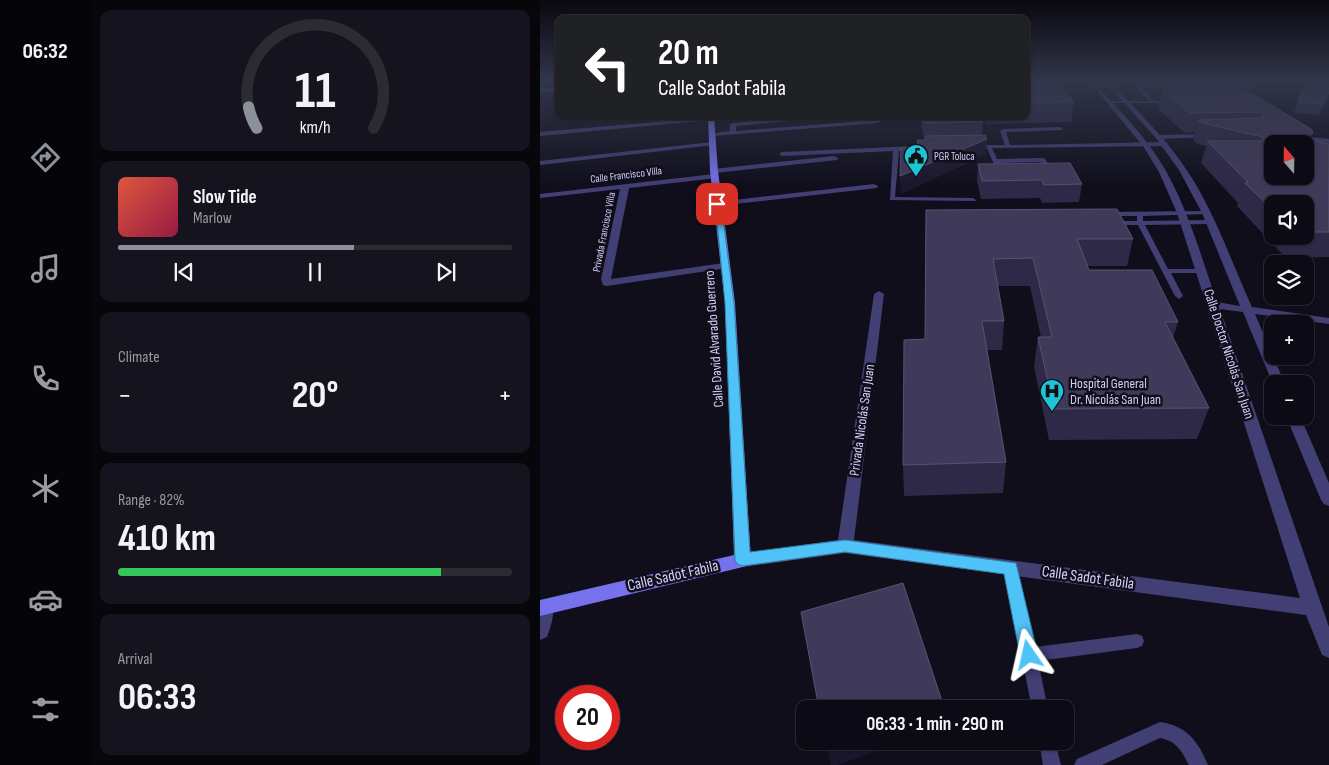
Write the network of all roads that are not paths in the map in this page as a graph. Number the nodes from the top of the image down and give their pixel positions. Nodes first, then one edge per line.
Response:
1 (1120, 116) edge
2 (1138, 116) edge
3 (681, 120) edge
4 (711, 120) edge
5 (792, 120) edge
6 (878, 120) edge
7 (1060, 129) edge
8 (733, 132) junction
9 (540, 134) edge
10 (712, 134) junction
11 (1216, 136) edge
12 (1158, 137) junction
13 (1314, 140) edge
14 (1329, 141) edge
15 (712, 144) junction
16 (1165, 144) junction
17 (1146, 145) junction
18 (969, 147) edge
19 (988, 147) junction
20 (1008, 147) junction
21 (919, 148) edge
22 (896, 149) junction
23 (782, 154) dead end
24 (834, 158) dead end
25 (995, 160) junction
26 (540, 163) edge
27 (1035, 169) edge
28 (1010, 170) edge
29 (714, 174) junction
30 (625, 186) junction
31 (874, 186) dead end
32 (540, 196) edge
33 (973, 200) dead end
34 (717, 204) junction
35 (1181, 213) junction
36 (1206, 213) junction
37 (1097, 214) edge
38 (1140, 218) junction
39 (1184, 222) junction
40 (1209, 222) junction
41 (1102, 223) edge
42 (724, 266) junction
43 (1166, 271) junction
44 (1202, 271) junction
45 (879, 294) dead end
46 (1179, 296) dead end
47 (1214, 305) junction
48 (1247, 309) junction
49 (1329, 321) edge
50 (1275, 375) edge
51 (1297, 425) edge
52 (1329, 500) edge
53 (845, 546) junction
54 (743, 560) junction
55 (1011, 568) junction
56 (542, 607) edge
57 (1312, 608) junction
58 (540, 631) edge
59 (1137, 641) dead end
60 (1329, 649) edge
61 (1029, 655) junction
62 (1038, 700) edge
63 (1049, 750) edge
64 (1052, 765) edge
65 (1083, 765) edge
66 (1199, 765) edge

1 - 17 street, Calle Doctor Nicolás San Juan
2 - 12 street, Calle Doctor Nicolás San Juan
3 - 9 street
4 - 10 street, Calle David Alvarado Guerrero
5 - 8 lane
6 - 8 lane
7 - 20 lane
8 - 10 lane
10 - 15 street, Calle David Alvarado Guerrero
11 - 12 lane
12 - 16 street, Calle Doctor Nicolás San Juan
13 - 14 lane
15 - 26 street
15 - 29 street, Calle David Alvarado Guerrero
16 - 17 lane
16 - 36 street, Calle Doctor Nicolás San Juan
17 - 20 lane
17 - 35 street, Calle Doctor Nicolás San Juan
18 - 19 lane
19 - 20 lane
19 - 25 lane
21 - 22 lane
22 - 23 lane
22 - 33 lane
24 - 29 street, Calle Francisco Villa
25 - 27 lane
25 - 28 lane
29 - 30 street, Calle Francisco Villa
29 - 34 street, Calle David Alvarado Guerrero
30 - 32 street, Calle Francisco Villa
30 - 42 street, Privada Francisco Villa
31 - 34 street
34 - 42 street, Calle David Alvarado Guerrero
35 - 36 lane
35 - 38 lane
35 - 39 street, Calle Doctor Nicolás San Juan
36 - 40 street, Calle Doctor Nicolás San Juan
37 - 38 lane
38 - 39 lane
38 - 41 lane
38 - 43 lane
39 - 40 lane
39 - 44 street, Calle Doctor Nicolás San Juan
40 - 48 street, Calle Doctor Nicolás San Juan
42 - 54 street, Calle David Alvarado Guerrero
43 - 44 lane
43 - 46 lane
44 - 47 street, Calle Doctor Nicolás San Juan
45 - 53 street, Privada Nicolás San Juan
47 - 48 street
47 - 57 street, Calle Doctor Nicolás San Juan
48 - 49 street
48 - 50 street, Calle Doctor Nicolás San Juan
51 - 52 street
53 - 54 street, Calle Sadot Fabila
53 - 55 street, Calle Sadot Fabila
54 - 56 street, Calle Sadot Fabila
55 - 57 street, Calle Sadot Fabila
55 - 61 lane
56 - 58 street
57 - 60 street, Calle Doctor Nicolás San Juan
59 - 61 lane
61 - 62 lane
63 - 64 lane
65 - 66 lane

